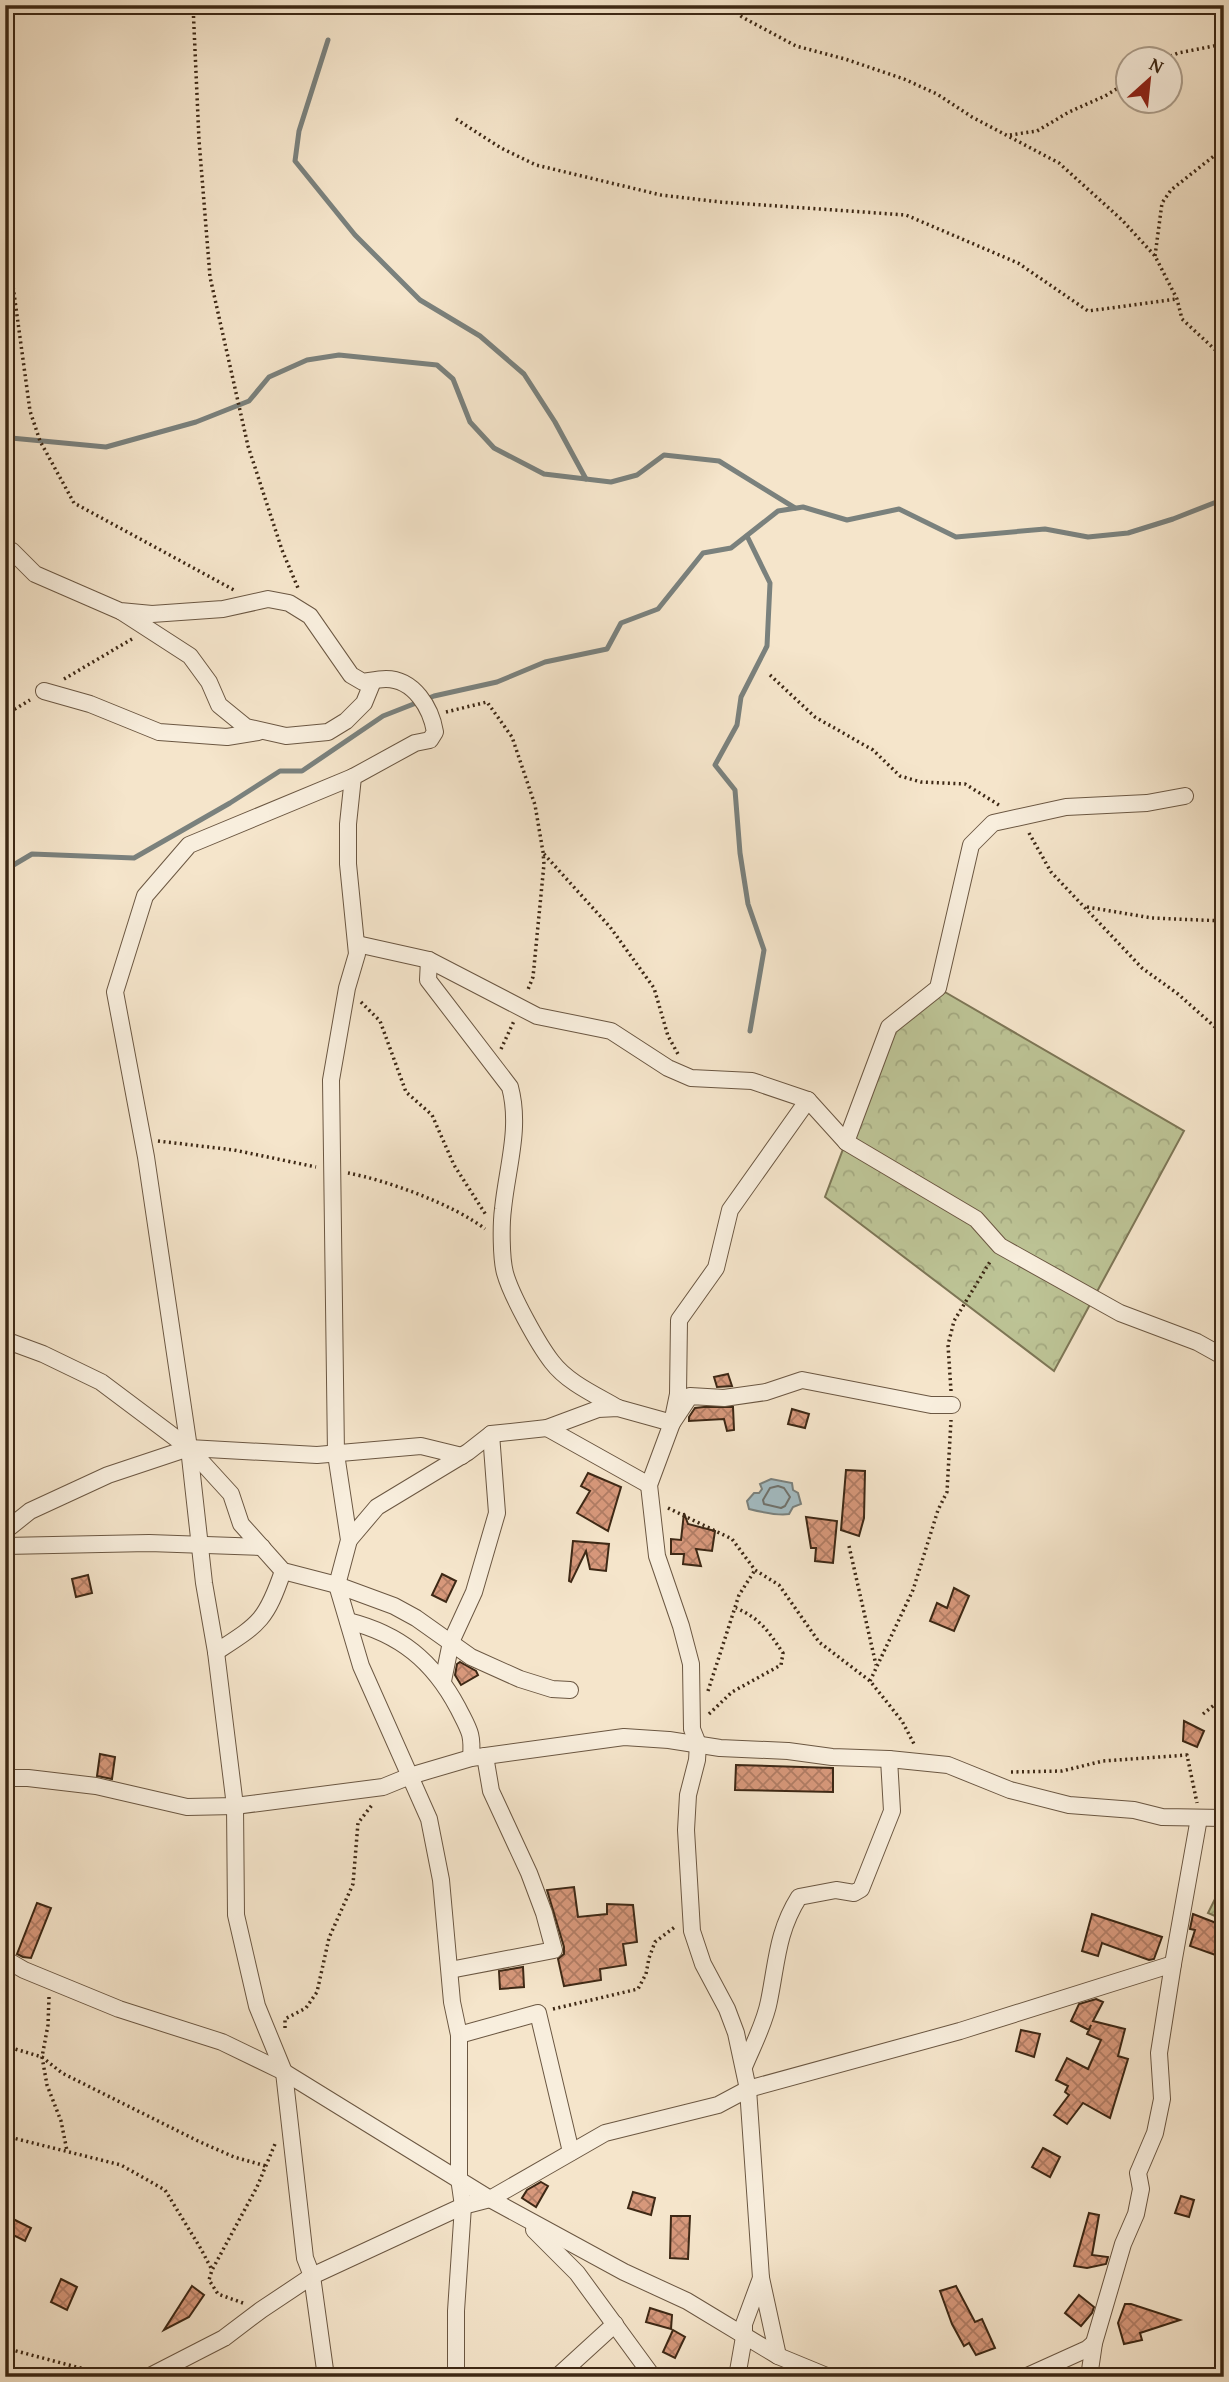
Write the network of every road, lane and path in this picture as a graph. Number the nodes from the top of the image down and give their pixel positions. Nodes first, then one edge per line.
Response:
1 (193, 5) edge
2 (729, 5) edge
3 (1224, 44) edge
4 (1184, 52) edge
5 (1114, 91) edge
6 (456, 119) dead end
7 (1010, 135) junction
8 (1224, 148) edge
9 (5, 227) edge
10 (1155, 256) junction
11 (1177, 299) junction
12 (1224, 358) edge
13 (5, 547) edge
14 (256, 601) junction
15 (120, 611) junction
16 (310, 616) junction
17 (149, 629) junction
18 (770, 675) dead end
19 (373, 681) junction
20 (44, 691) junction
21 (5, 715) edge
22 (432, 716) junction
23 (263, 731) junction
24 (354, 777) junction
25 (1185, 796) dead end
26 (1021, 817) junction
27 (543, 852) junction
28 (1087, 907) junction
29 (1224, 921) edge
30 (357, 944) junction
31 (429, 960) junction
32 (347, 988) junction
33 (521, 1006) junction
34 (1224, 1035) edge
35 (497, 1072) junction
36 (691, 1078) junction
37 (808, 1100) junction
38 (846, 1142) junction
39 (503, 1244) junction
40 (1000, 1246) junction
41 (5, 1340) edge
42 (1224, 1357) edge
43 (952, 1405) junction
44 (618, 1408) junction
45 (672, 1423) junction
46 (547, 1428) junction
47 (491, 1434) junction
48 (189, 1448) junction
49 (336, 1454) junction
50 (462, 1456) junction
51 (649, 1485) junction
52 (5, 1531) edge
53 (349, 1540) junction
54 (5, 1546) edge
55 (200, 1546) junction
56 (849, 1546) dead end
57 (262, 1547) junction
58 (755, 1570) junction
59 (283, 1571) junction
60 (337, 1585) junction
61 (736, 1608) junction
62 (348, 1621) junction
63 (451, 1642) junction
64 (216, 1652) junction
65 (876, 1667) junction
66 (443, 1681) junction
67 (870, 1681) junction
68 (570, 1690) dead end
69 (1224, 1697) edge
70 (1203, 1714) dead end
71 (694, 1731) junction
72 (921, 1748) dead end
73 (478, 1757) junction
74 (889, 1759) junction
75 (977, 1775) junction
76 (410, 1776) junction
77 (5, 1779) edge
78 (235, 1806) junction
79 (1199, 1818) junction
80 (1224, 1818) edge
81 (689, 1916) junction
82 (5, 1959) edge
83 (1173, 1964) junction
84 (450, 1970) junction
85 (56, 1983) junction
86 (538, 2013) junction
87 (459, 2035) junction
88 (5, 2046) edge
89 (42, 2057) junction
90 (744, 2067) junction
91 (284, 2072) junction
92 (748, 2089) junction
93 (5, 2136) edge
94 (66, 2151) junction
95 (571, 2152) junction
96 (266, 2166) dead end
97 (459, 2178) junction
98 (490, 2199) junction
99 (463, 2206) junction
100 (521, 2216) junction
101 (212, 2270) dead end
102 (312, 2276) junction
103 (761, 2278) junction
104 (615, 2324) junction
105 (744, 2337) junction
106 (1094, 2343) junction
107 (5, 2348) edge
108 (778, 2356) junction
109 (114, 2377) edge
110 (148, 2377) edge
111 (326, 2377) edge
112 (456, 2377) edge
113 (557, 2377) edge
114 (653, 2377) edge
115 (737, 2377) edge
116 (829, 2377) edge
117 (1025, 2377) edge
118 (1089, 2377) edge

1 - 16 path
2 - 7 path
3 - 4 path
5 - 7 path
6 - 11 path
7 - 10 path
8 - 10 path
9 - 14 path
10 - 11 path
11 - 12 path
13 - 15 street
14 - 15 street
14 - 16 street
15 - 17 street
16 - 19 street
17 - 20 path
17 - 23 street
18 - 26 path
19 - 22 street
19 - 23 street
20 - 21 path
20 - 23 street
22 - 24 street
22 - 27 path
24 - 30 street
24 - 48 street
25 - 26 street
26 - 28 path
26 - 38 street
27 - 33 path
27 - 36 path
28 - 29 path
28 - 34 path
30 - 31 street
30 - 32 street
31 - 33 street
31 - 35 street
32 - 39 path
32 - 49 street
33 - 35 path
33 - 36 street
35 - 39 street
36 - 37 street
37 - 38 street
37 - 45 street
38 - 40 street
39 - 44 street
40 - 42 street
40 - 43 path
41 - 48 street
43 - 45 street
43 - 65 path
44 - 45 street
44 - 46 street
45 - 51 street
46 - 47 street
46 - 51 street
47 - 50 street
47 - 63 street
48 - 49 street
48 - 52 street
48 - 55 street
48 - 57 street
49 - 50 street
49 - 53 street
50 - 53 street
51 - 58 path
51 - 71 street
53 - 60 street
54 - 55 street
55 - 57 street
55 - 64 street
56 - 65 path
57 - 59 street
58 - 61 path
58 - 67 path
59 - 60 street
59 - 64 street
60 - 62 street
60 - 63 street
61 - 71 path
61 - 71 path
62 - 66 street
62 - 76 street
63 - 66 street
63 - 68 street
64 - 78 street
65 - 67 path
66 - 73 street
67 - 72 path
69 - 70 path
71 - 73 street
71 - 74 street
71 - 81 street
73 - 76 street
73 - 84 street
74 - 75 street
74 - 90 street
75 - 79 street
75 - 79 path
76 - 78 street
76 - 84 street
77 - 78 street
78 - 91 street
79 - 80 street
79 - 83 street
81 - 86 path
81 - 90 street
82 - 85 street
83 - 92 street
83 - 106 street
84 - 87 street
85 - 89 path
85 - 91 street
86 - 87 street
86 - 95 street
87 - 97 street
88 - 89 path
89 - 94 path
89 - 96 path
90 - 92 street
91 - 97 street
91 - 102 street
92 - 95 street
92 - 103 street
93 - 94 path
94 - 101 path
95 - 98 street
97 - 98 street
97 - 99 street
98 - 99 street
98 - 100 street
99 - 102 street
99 - 112 street
100 - 104 street
100 - 105 street
102 - 110 street
102 - 111 street
103 - 105 street
103 - 108 street
104 - 113 street
104 - 114 street
105 - 108 street
105 - 115 street
106 - 117 street
106 - 118 street
107 - 109 path
108 - 116 street

